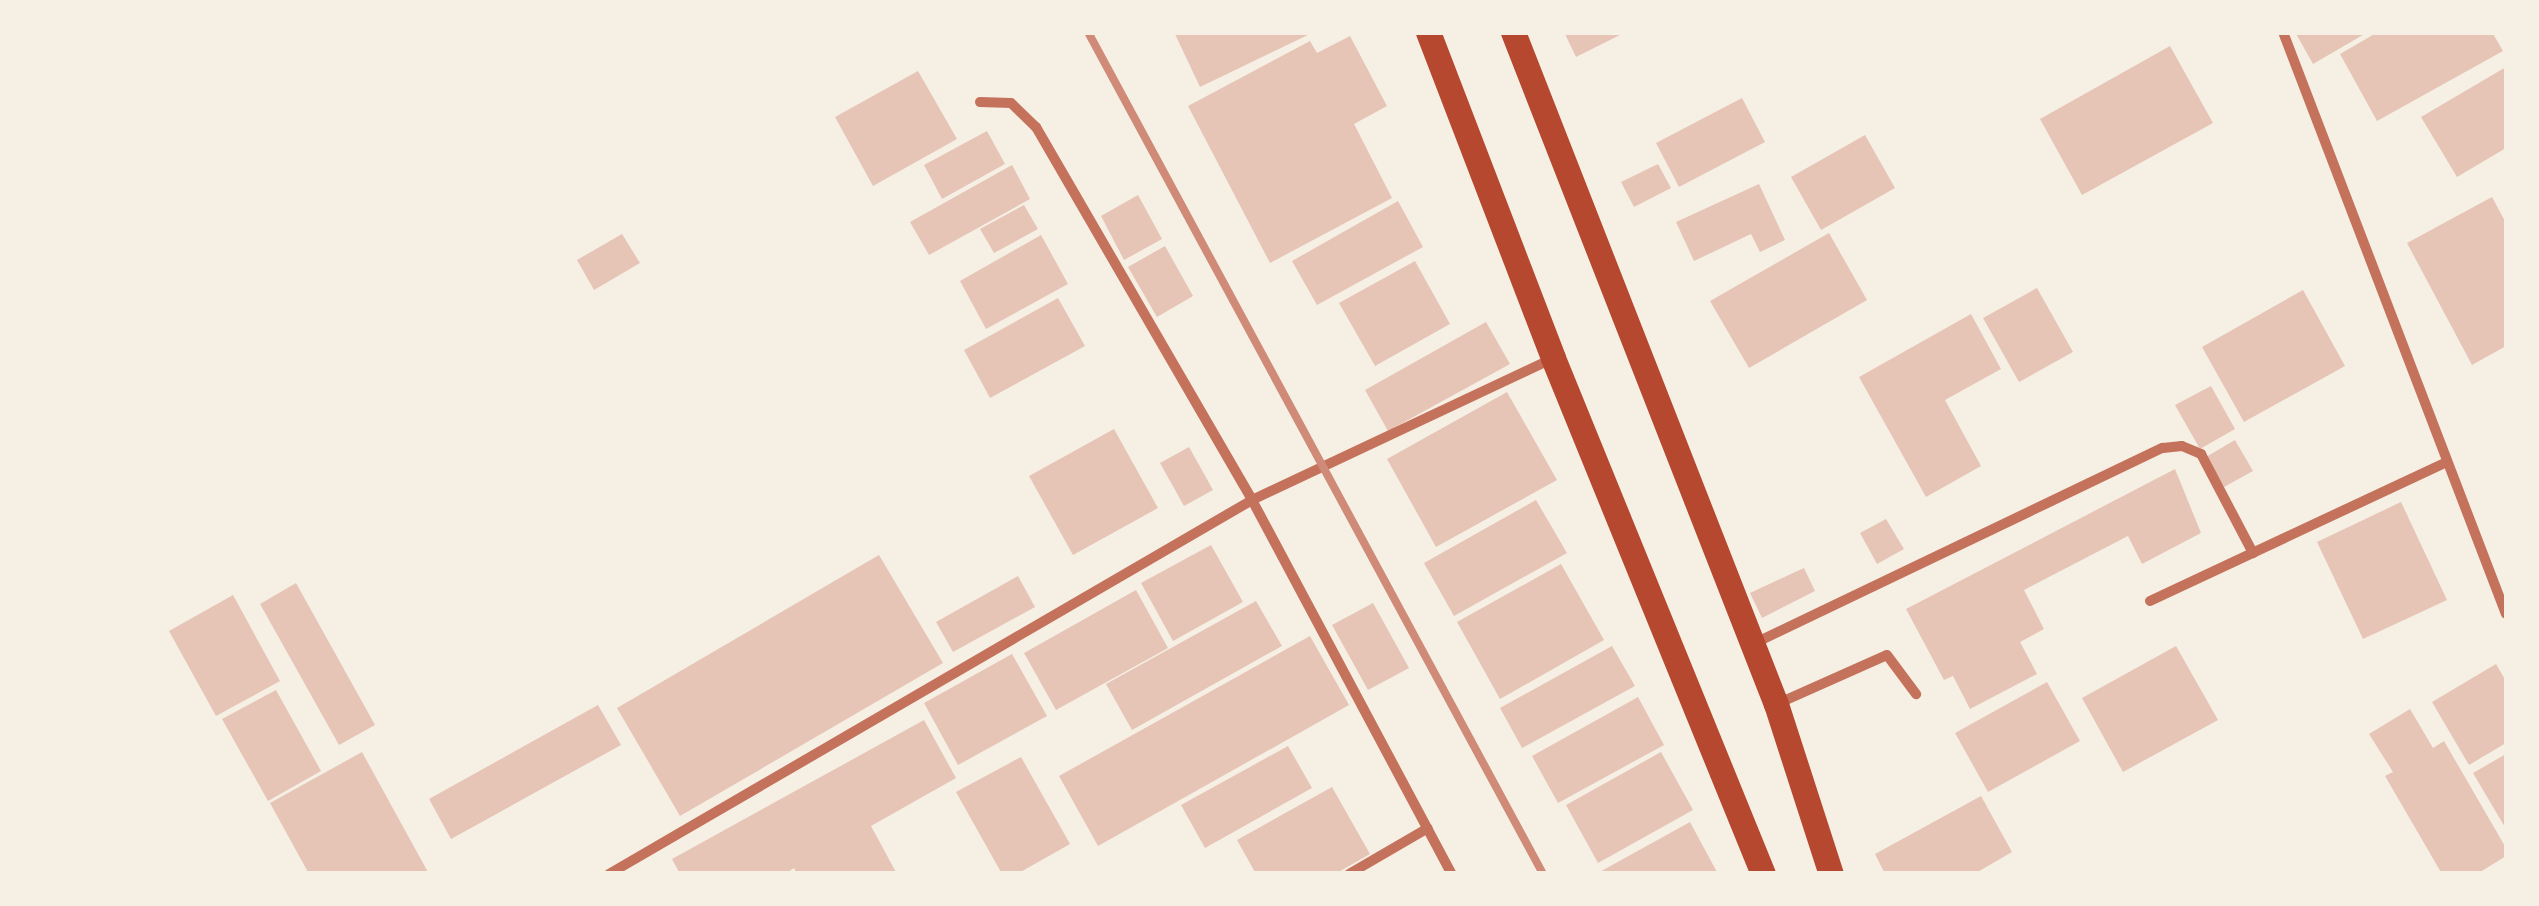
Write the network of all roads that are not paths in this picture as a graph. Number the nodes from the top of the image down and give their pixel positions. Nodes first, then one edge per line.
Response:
1 (1428, 32) edge
2 (1513, 32) edge
3 (2283, 32) edge
4 (980, 102) dead end
5 (1553, 358) junction
6 (2445, 463) junction
7 (1252, 500) junction
8 (2253, 553) junction
9 (2150, 601) dead end
10 (2506, 614) edge
11 (1752, 645) junction
12 (1916, 694) dead end
13 (1776, 704) junction
14 (1428, 828) junction
15 (609, 874) edge
16 (1348, 874) edge
17 (1452, 874) edge
18 (1763, 874) edge
19 (1830, 874) edge

1 - 5 main road
2 - 11 main road
3 - 6 street
4 - 7 street
5 - 7 street
5 - 18 main road
6 - 8 street
6 - 10 street
7 - 14 street
7 - 15 street
8 - 9 street
8 - 11 street
11 - 13 main road
12 - 13 street
13 - 19 main road
14 - 16 street
14 - 17 street

